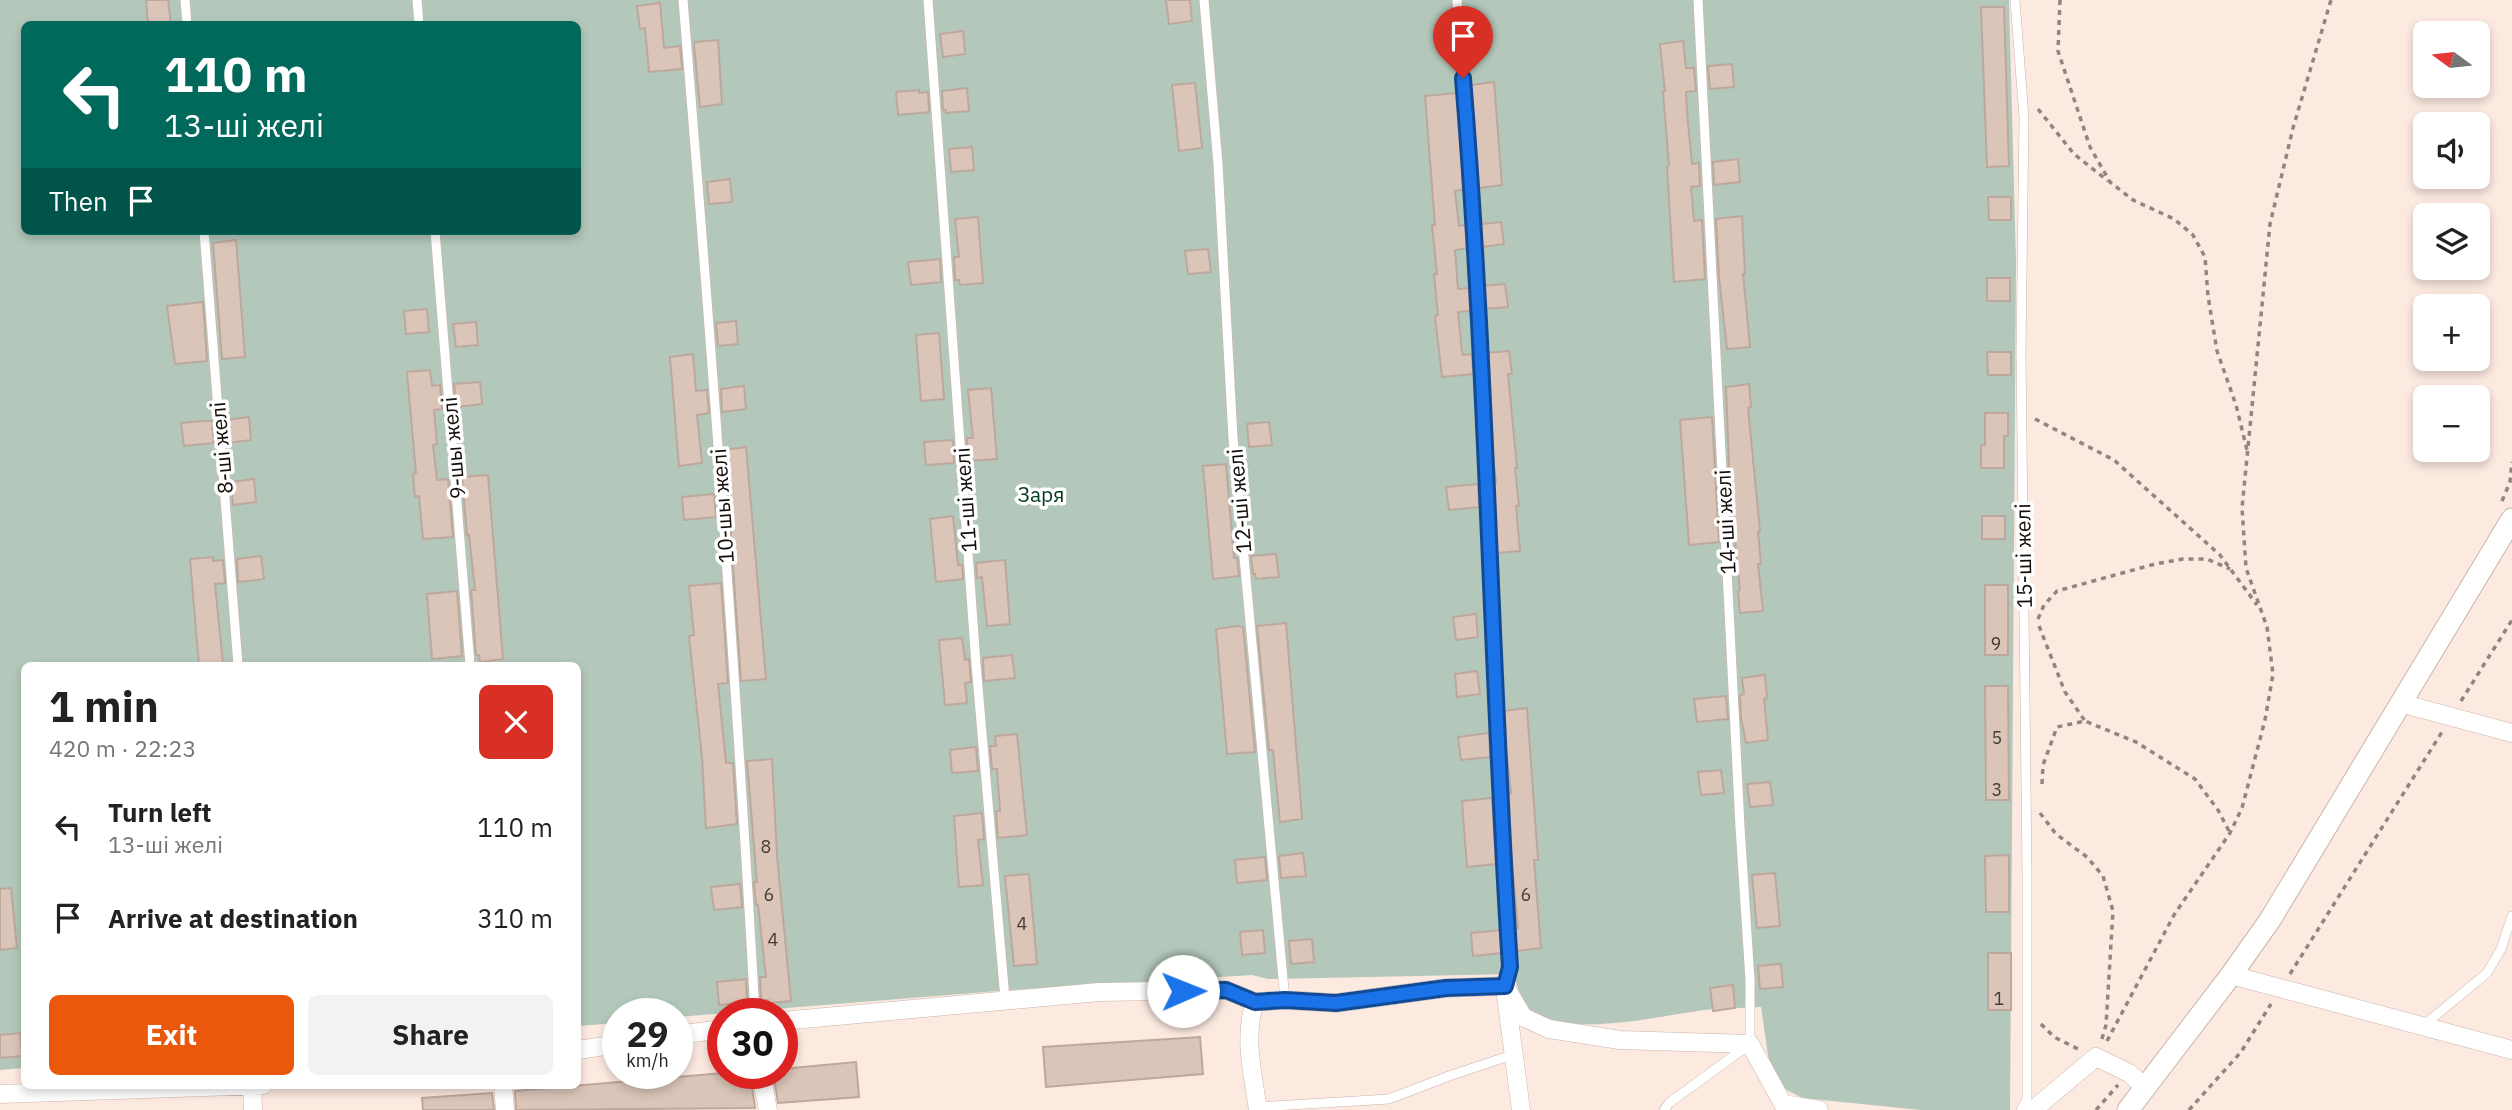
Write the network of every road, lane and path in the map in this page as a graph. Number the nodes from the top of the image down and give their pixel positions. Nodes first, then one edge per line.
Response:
1 (186, 0) edge
2 (417, 0) edge
3 (682, 0) edge
4 (928, 0) edge
5 (1204, 0) edge
6 (1457, 0) edge
7 (1698, 0) edge
8 (2015, 0) edge
9 (2060, 0) edge
10 (2331, 0) edge
11 (187, 21) edge
12 (419, 21) edge
13 (2022, 89) junction
14 (2110, 182) junction
15 (204, 235) edge
16 (435, 235) edge
17 (2022, 411) junction
18 (2248, 452) junction
19 (2512, 462) edge
20 (2505, 515) edge
21 (2230, 569) junction
22 (2261, 609) junction
23 (2512, 620) edge
24 (238, 662) edge
25 (470, 662) edge
26 (2400, 703) junction
27 (2452, 717) junction
28 (2085, 721) junction
29 (2512, 733) edge
30 (2042, 789) dead end
31 (2041, 801) dead end
32 (2230, 833) junction
33 (2512, 916) edge
34 (2231, 975) junction
35 (1505, 986) junction
36 (2281, 989) junction
37 (754, 998) edge
38 (1005, 999) junction
39 (1285, 1000) junction
40 (1255, 1002) junction
41 (2026, 1009) junction
42 (798, 1019) edge
43 (2422, 1026) junction
44 (1750, 1044) junction
45 (602, 1046) edge
46 (581, 1049) edge
47 (2512, 1051) edge
48 (1512, 1055) junction
49 (2096, 1057) junction
50 (2129, 1073) junction
51 (2146, 1088) junction
52 (158, 1089) edge
53 (252, 1089) edge
54 (503, 1089) edge
55 (764, 1089) edge
56 (0, 1094) edge
57 (1783, 1107) edge
58 (1257, 1108) edge
59 (253, 1110) edge
60 (505, 1110) edge
61 (768, 1110) edge
62 (1521, 1110) edge
63 (1664, 1110) edge
64 (1819, 1110) edge
65 (2021, 1110) edge
66 (2034, 1110) edge
67 (2096, 1110) edge
68 (2127, 1110) edge
69 (2189, 1110) edge

1 - 11 lane
2 - 12 lane
3 - 37 lane, 10-шы желі
4 - 38 lane, 11-ші желі
5 - 39 lane, 12-ші желі
6 - 35 lane
7 - 44 lane, 14-ші желі
8 - 13 lane, 15-ші желі
9 - 14 path
10 - 18 path
13 - 14 path
13 - 17 lane, 15-ші желі
14 - 18 path
15 - 24 lane, 8-ші желі
16 - 25 lane, 9-шы желі
17 - 21 path
17 - 41 lane, 15-ші желі
18 - 22 path
19 - 20 path
20 - 26 street
21 - 22 path
21 - 28 path
22 - 32 path
23 - 27 path
26 - 27 street
26 - 34 street
27 - 29 street
27 - 36 path
28 - 30 path
28 - 32 path
31 - 49 path
32 - 49 path
33 - 43 lane
34 - 36 street
34 - 51 street
35 - 39 street
35 - 44 street
35 - 48 street
36 - 43 street
36 - 69 path
38 - 40 street
38 - 42 street
39 - 40 street
40 - 58 street
41 - 49 path
41 - 65 lane, 15-ші желі
43 - 47 street
44 - 57 street
44 - 63 lane
45 - 46 street
48 - 58 lane
48 - 62 street
49 - 50 street
49 - 66 street
50 - 51 street
50 - 67 path
51 - 68 street
52 - 56 street
53 - 59 street
54 - 60 street
55 - 61 street
57 - 64 street

